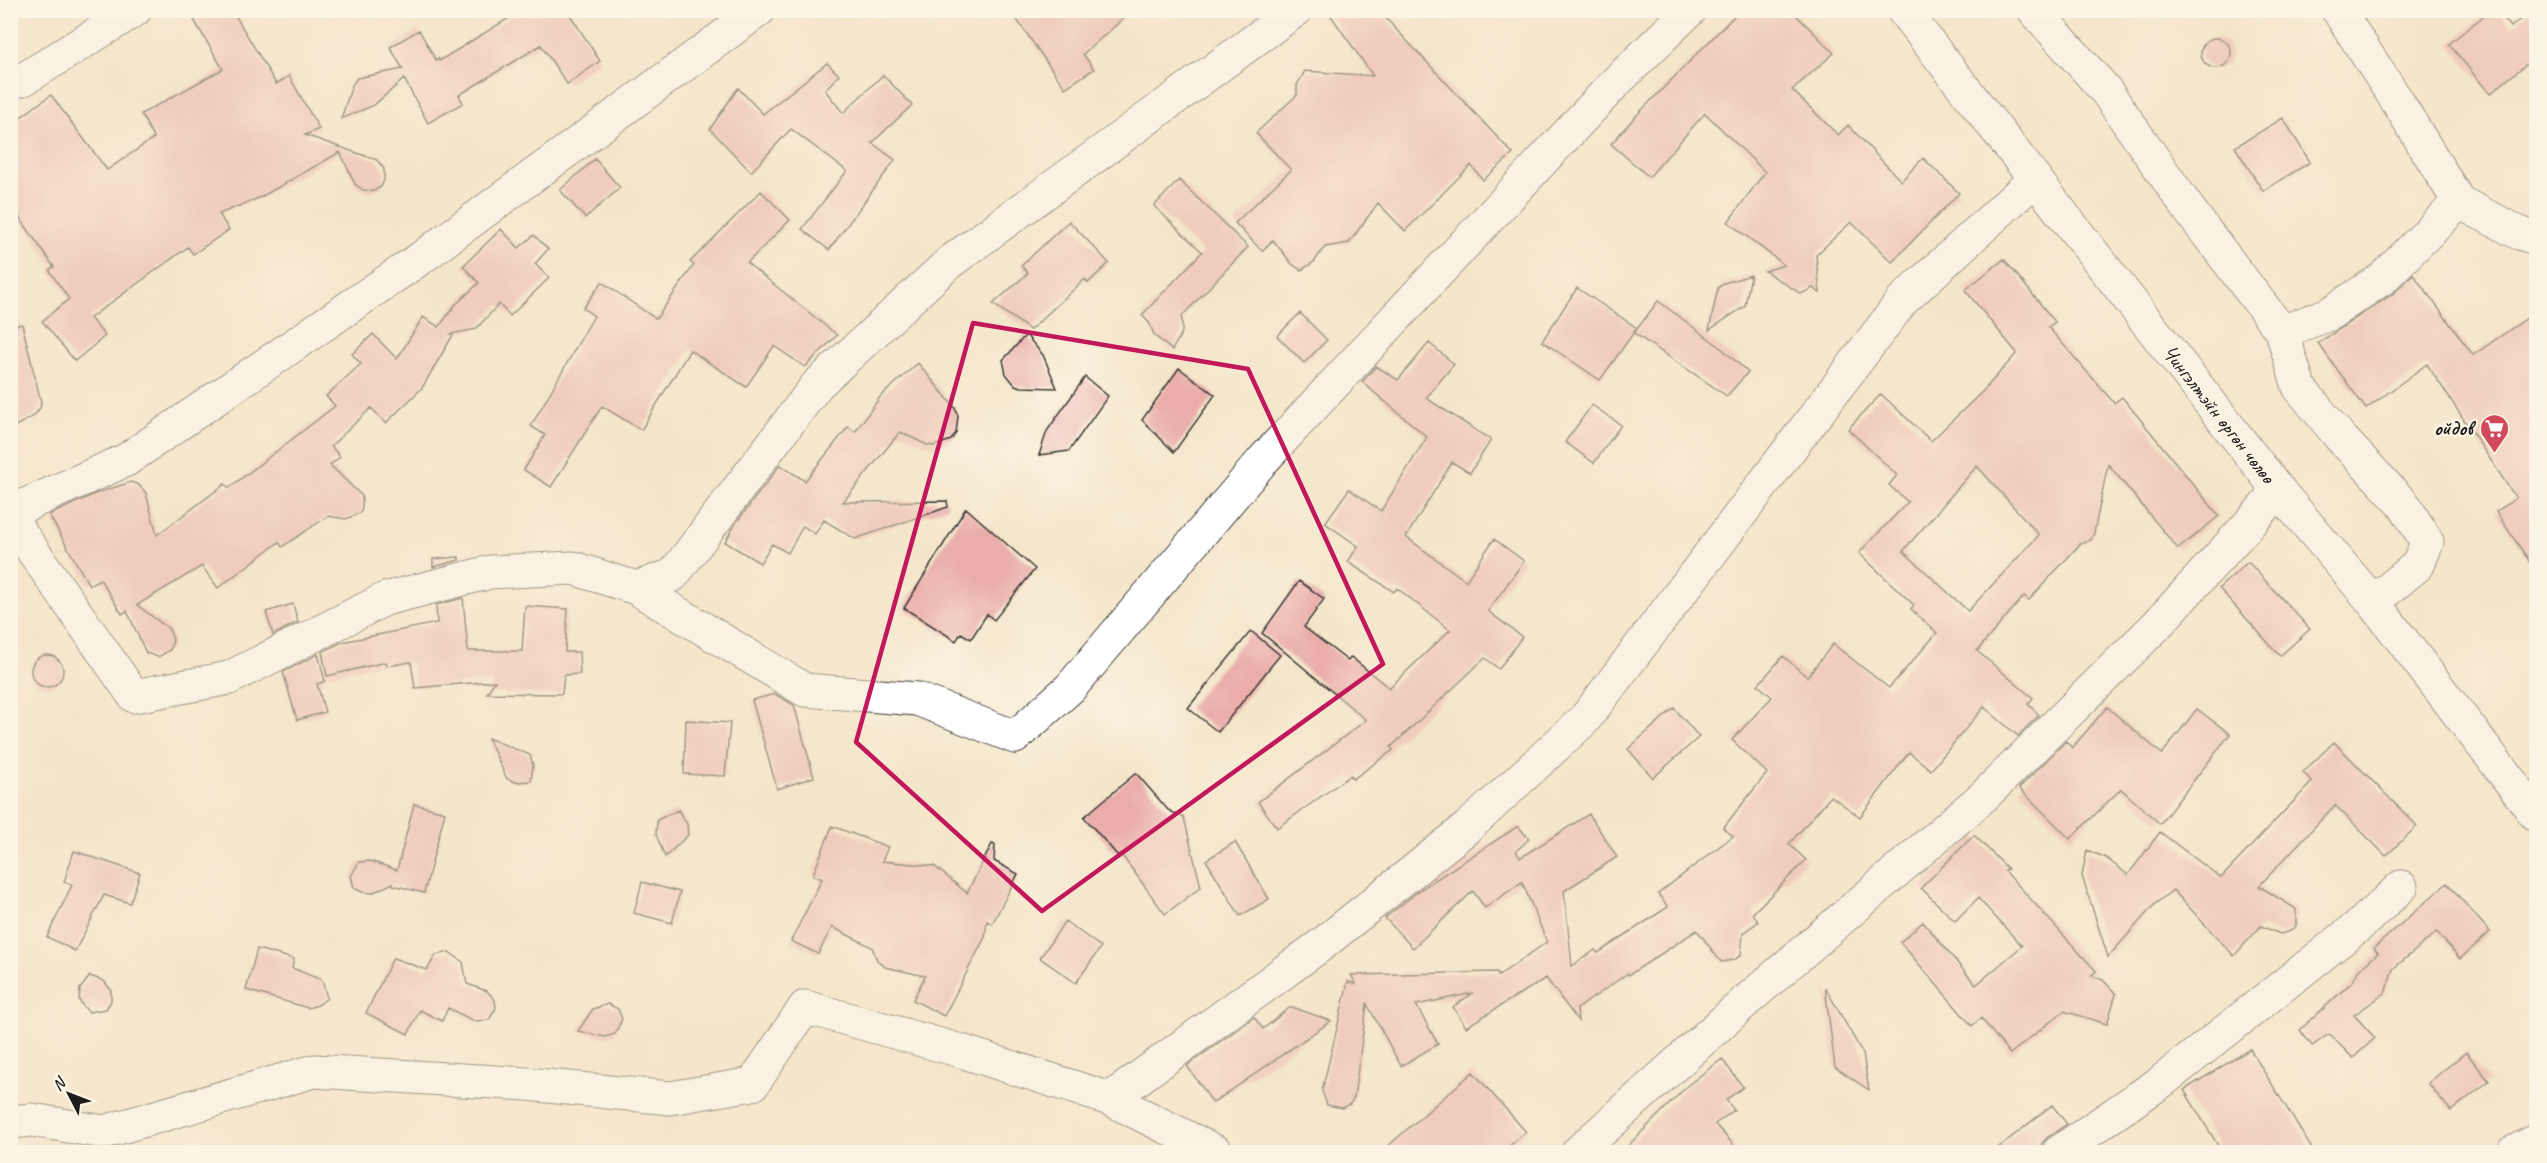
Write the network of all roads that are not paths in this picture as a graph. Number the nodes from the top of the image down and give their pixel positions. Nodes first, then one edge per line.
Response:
1 (135, 10) edge
2 (759, 10) edge
3 (1296, 10) edge
4 (1690, 10) edge
5 (1903, 10) edge
6 (2034, 10) edge
7 (2338, 10) edge
8 (10, 82) edge
9 (2035, 179) junction
10 (2459, 202) junction
11 (2536, 238) edge
12 (2282, 332) junction
13 (2279, 491) junction
14 (10, 512) edge
15 (10, 518) edge
16 (636, 588) junction
17 (2373, 602) junction
18 (2536, 815) edge
19 (2402, 886) dead end
20 (1110, 1099) junction
21 (10, 1122) edge
22 (2536, 1141) edge
23 (1216, 1152) edge
24 (1578, 1152) edge
25 (2059, 1152) edge
26 (2514, 1152) edge

1 - 8 street
2 - 14 street
3 - 16 street
4 - 16 street
5 - 9 street, Чингэлтэйн өргөн чөлөө
6 - 12 street
7 - 10 street
9 - 13 street, Чингэлтэйн өргөн чөлөө
9 - 20 street
10 - 11 street
10 - 12 street
12 - 17 street
13 - 17 street, Чингэлтэйн өргөн чөлөө
13 - 24 street
15 - 16 street
17 - 18 street, Чингэлтэйн өргөн чөлөө
19 - 25 street
20 - 21 street
20 - 23 street
22 - 26 street

